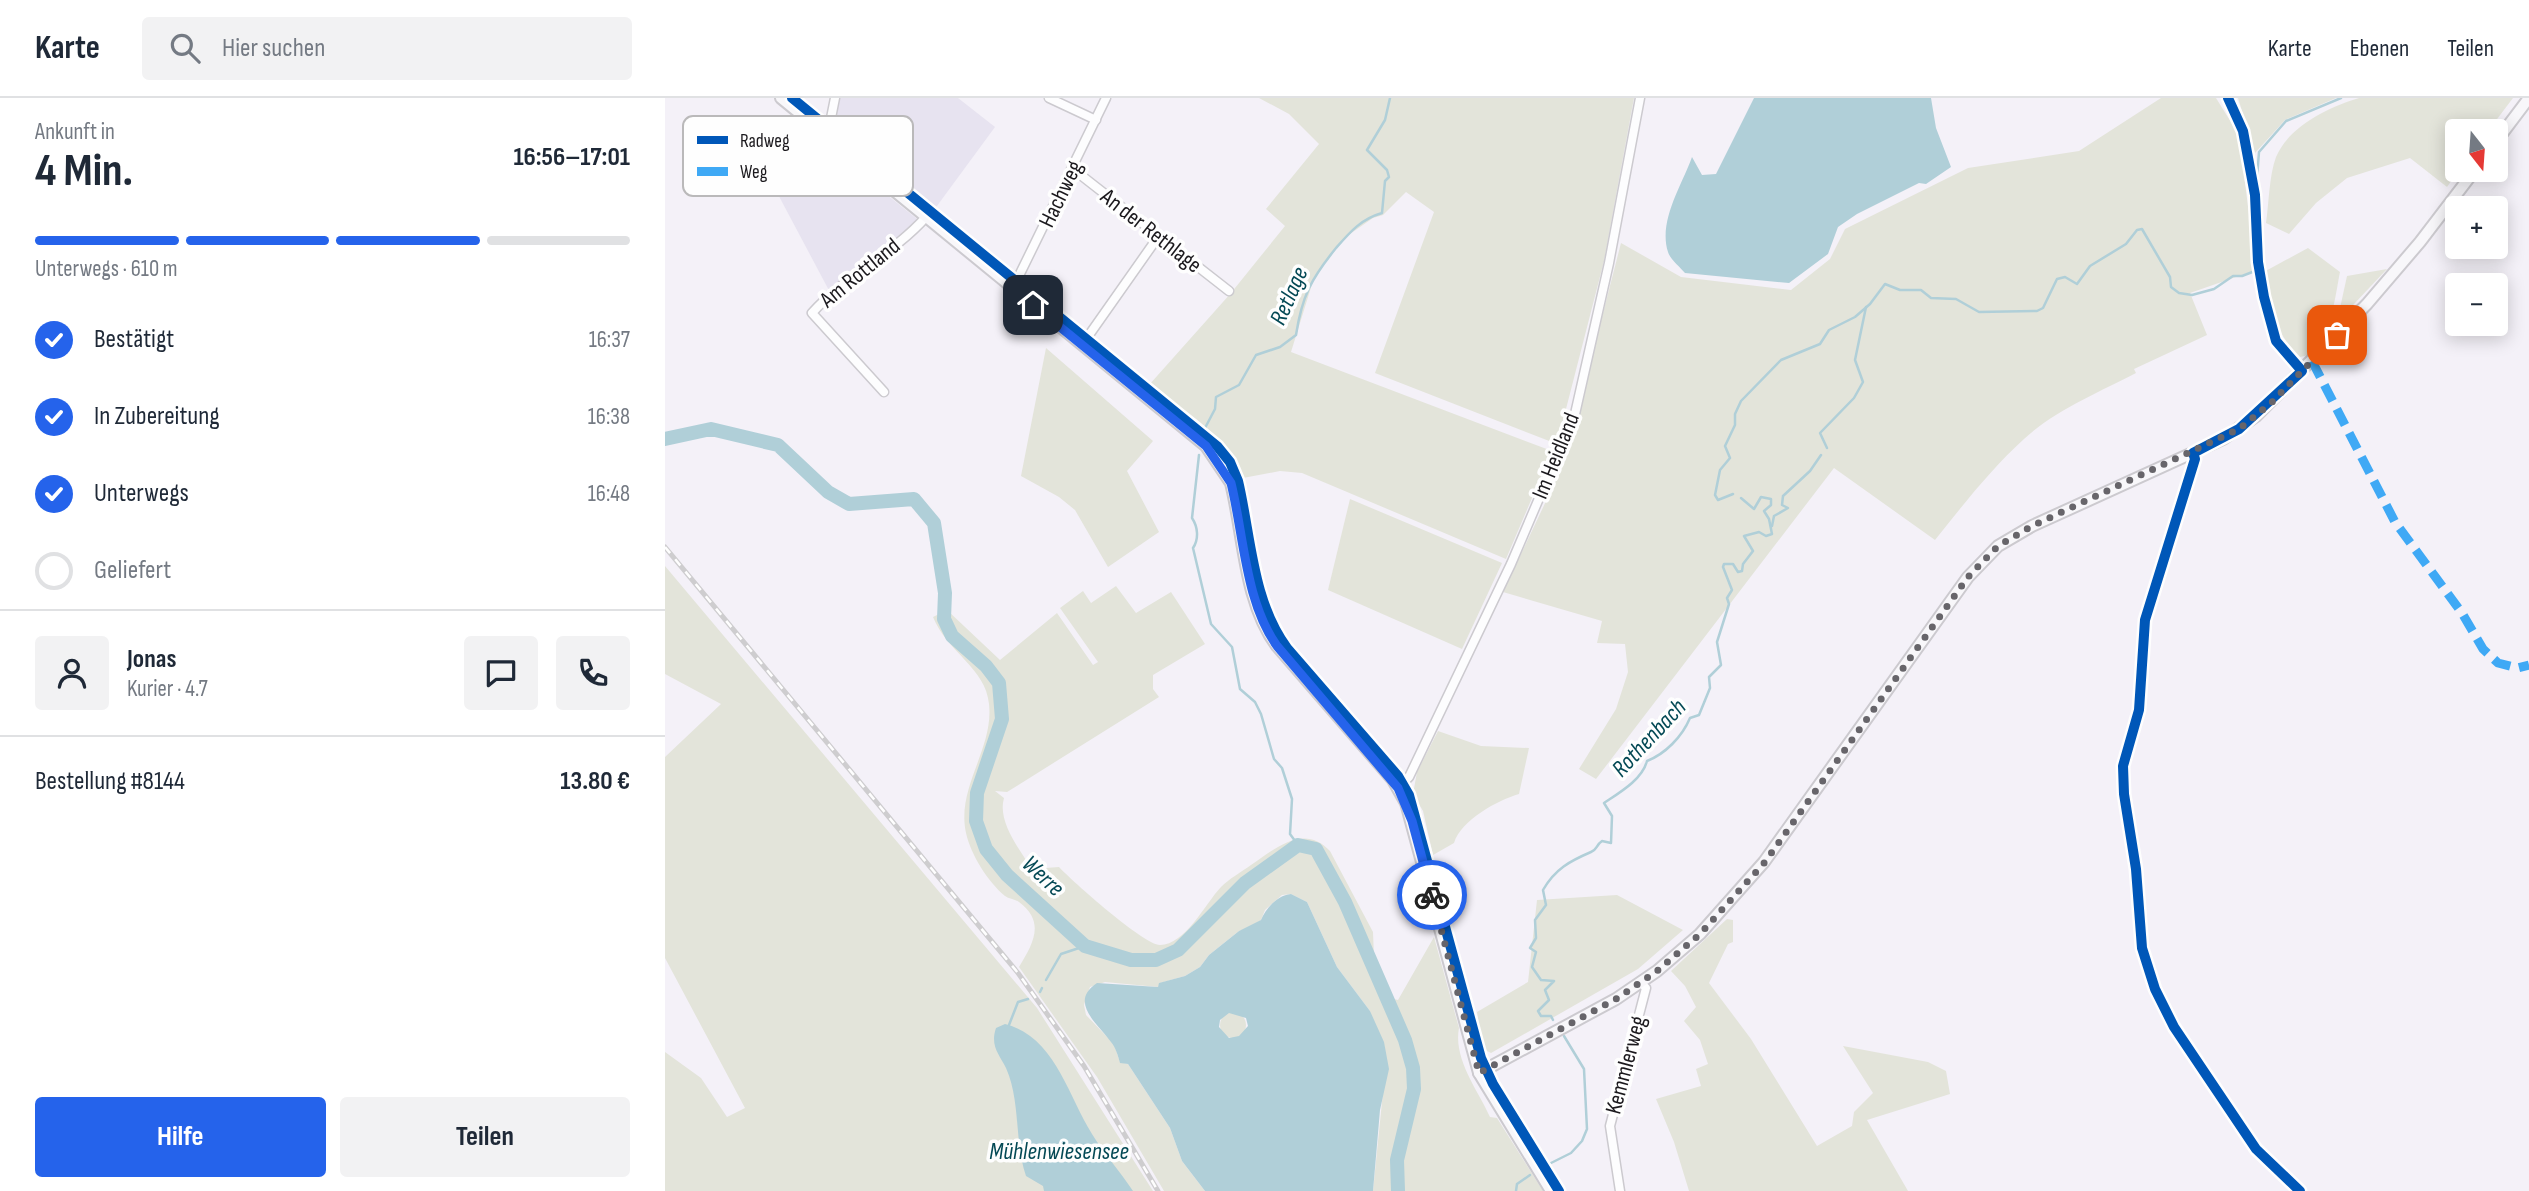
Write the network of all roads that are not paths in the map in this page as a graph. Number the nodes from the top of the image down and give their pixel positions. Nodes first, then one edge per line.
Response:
1 (781, 98) edge
2 (835, 98) edge
3 (1049, 98) edge
4 (1106, 98) edge
5 (1640, 98) edge
6 (2529, 98) edge
7 (803, 116) edge
8 (831, 116) edge
9 (1095, 120) junction
10 (2508, 125) edge
11 (1073, 169) junction
12 (2466, 182) edge
13 (900, 196) edge
14 (926, 217) junction
15 (1157, 237) junction
16 (1013, 288) junction
17 (1229, 291) dead end
18 (1082, 345) junction
19 (884, 392) dead end
20 (1398, 788) junction
21 (1641, 983) junction
22 (1479, 1073) junction
23 (1551, 1191) edge
24 (1620, 1191) edge

1 - 7 street
2 - 8 street
3 - 9 street
4 - 9 street, Hachweg
5 - 20 street, Im Heidland
6 - 10 street
9 - 11 street, Hachweg
11 - 15 street, An der Rethlage
11 - 16 street, Hachweg
12 - 21 street
13 - 14 street
14 - 16 street
14 - 19 street, Am Rottland
15 - 17 street, An der Rethlage
15 - 18 street
16 - 18 street
18 - 20 street
20 - 22 street
21 - 22 street
21 - 24 street, Kemmlerweg
22 - 23 street

